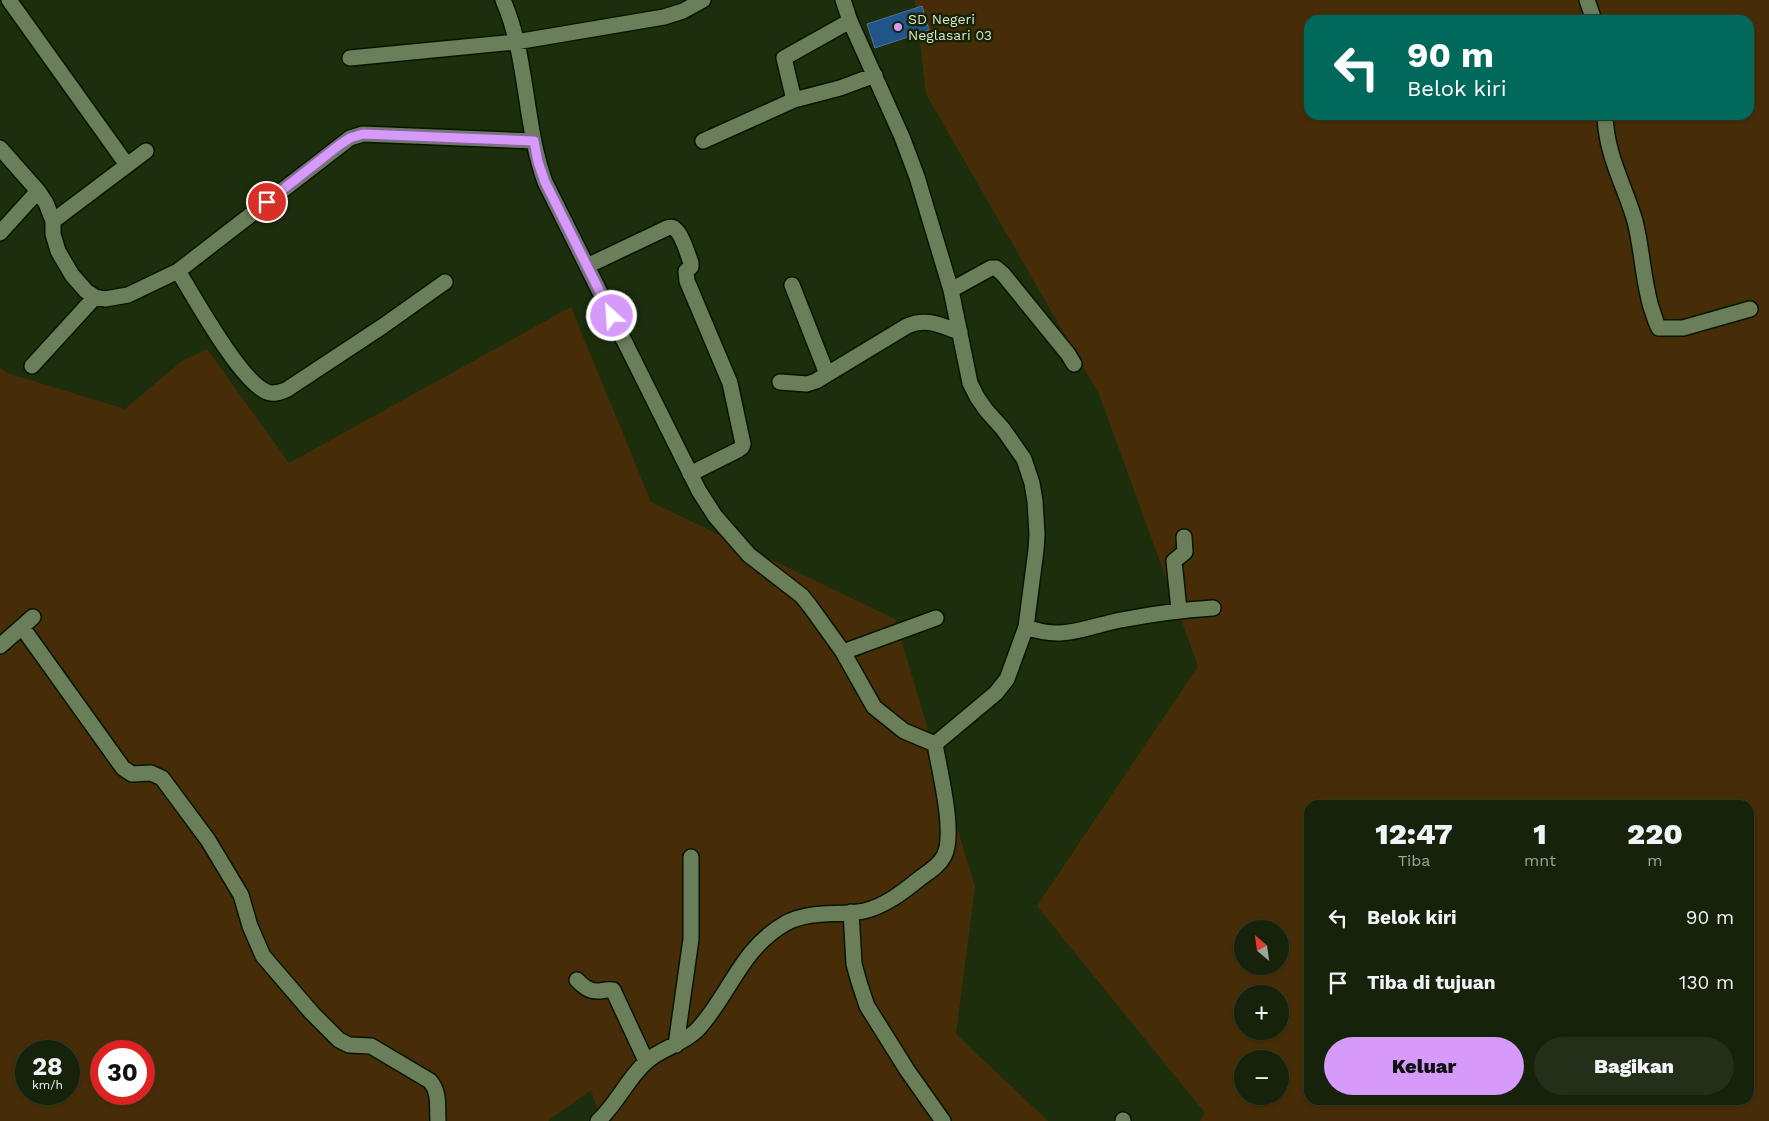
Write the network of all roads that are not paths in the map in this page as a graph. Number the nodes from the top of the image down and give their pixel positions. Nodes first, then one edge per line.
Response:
1 (9, 0) edge
2 (503, 0) edge
3 (704, 0) edge
4 (843, 0) edge
5 (1587, 0) edge
6 (1592, 15) edge
7 (850, 21) junction
8 (516, 42) junction
9 (350, 58) dead end
10 (875, 75) junction
11 (794, 100) junction
12 (1605, 120) edge
13 (534, 141) junction
14 (703, 141) dead end
15 (0, 148) edge
16 (146, 151) dead end
17 (127, 165) junction
18 (38, 191) junction
19 (53, 221) junction
20 (0, 233) edge
21 (587, 266) junction
22 (178, 271) junction
23 (445, 282) dead end
24 (792, 285) dead end
25 (951, 290) junction
26 (95, 297) junction
27 (1750, 309) dead end
28 (960, 332) junction
29 (1074, 364) dead end
30 (32, 366) dead end
31 (827, 374) junction
32 (780, 382) dead end
33 (690, 474) junction
34 (1184, 537) dead end
35 (1214, 608) dead end
36 (1179, 610) junction
37 (936, 618) dead end
38 (1026, 627) junction
39 (0, 646) edge
40 (843, 652) junction
41 (935, 744) junction
42 (691, 857) dead end
43 (851, 912) junction
44 (577, 980) dead end
45 (676, 1045) junction
46 (646, 1061) junction
47 (603, 1119) edge
48 (438, 1121) edge
49 (943, 1121) edge

1 - 17 street
2 - 8 street
3 - 8 street
4 - 7 street
5 - 6 street
7 - 10 street
7 - 11 street
8 - 9 street
8 - 13 street
10 - 11 street
10 - 25 street
11 - 14 street
12 - 27 street
13 - 21 street
13 - 22 street
15 - 18 street
16 - 17 street
17 - 19 street
18 - 19 street
18 - 20 street
19 - 26 street
21 - 33 street
21 - 33 street
22 - 23 street
22 - 26 street
24 - 31 street
25 - 28 street
25 - 29 street
26 - 30 street
28 - 31 street
28 - 38 street
31 - 32 street
33 - 40 street
34 - 36 street
35 - 36 street
36 - 38 street
37 - 40 street
38 - 41 street
39 - 48 street
40 - 41 street
41 - 43 street
42 - 45 street
43 - 45 street
43 - 49 street
44 - 46 street
45 - 46 street
46 - 47 street

